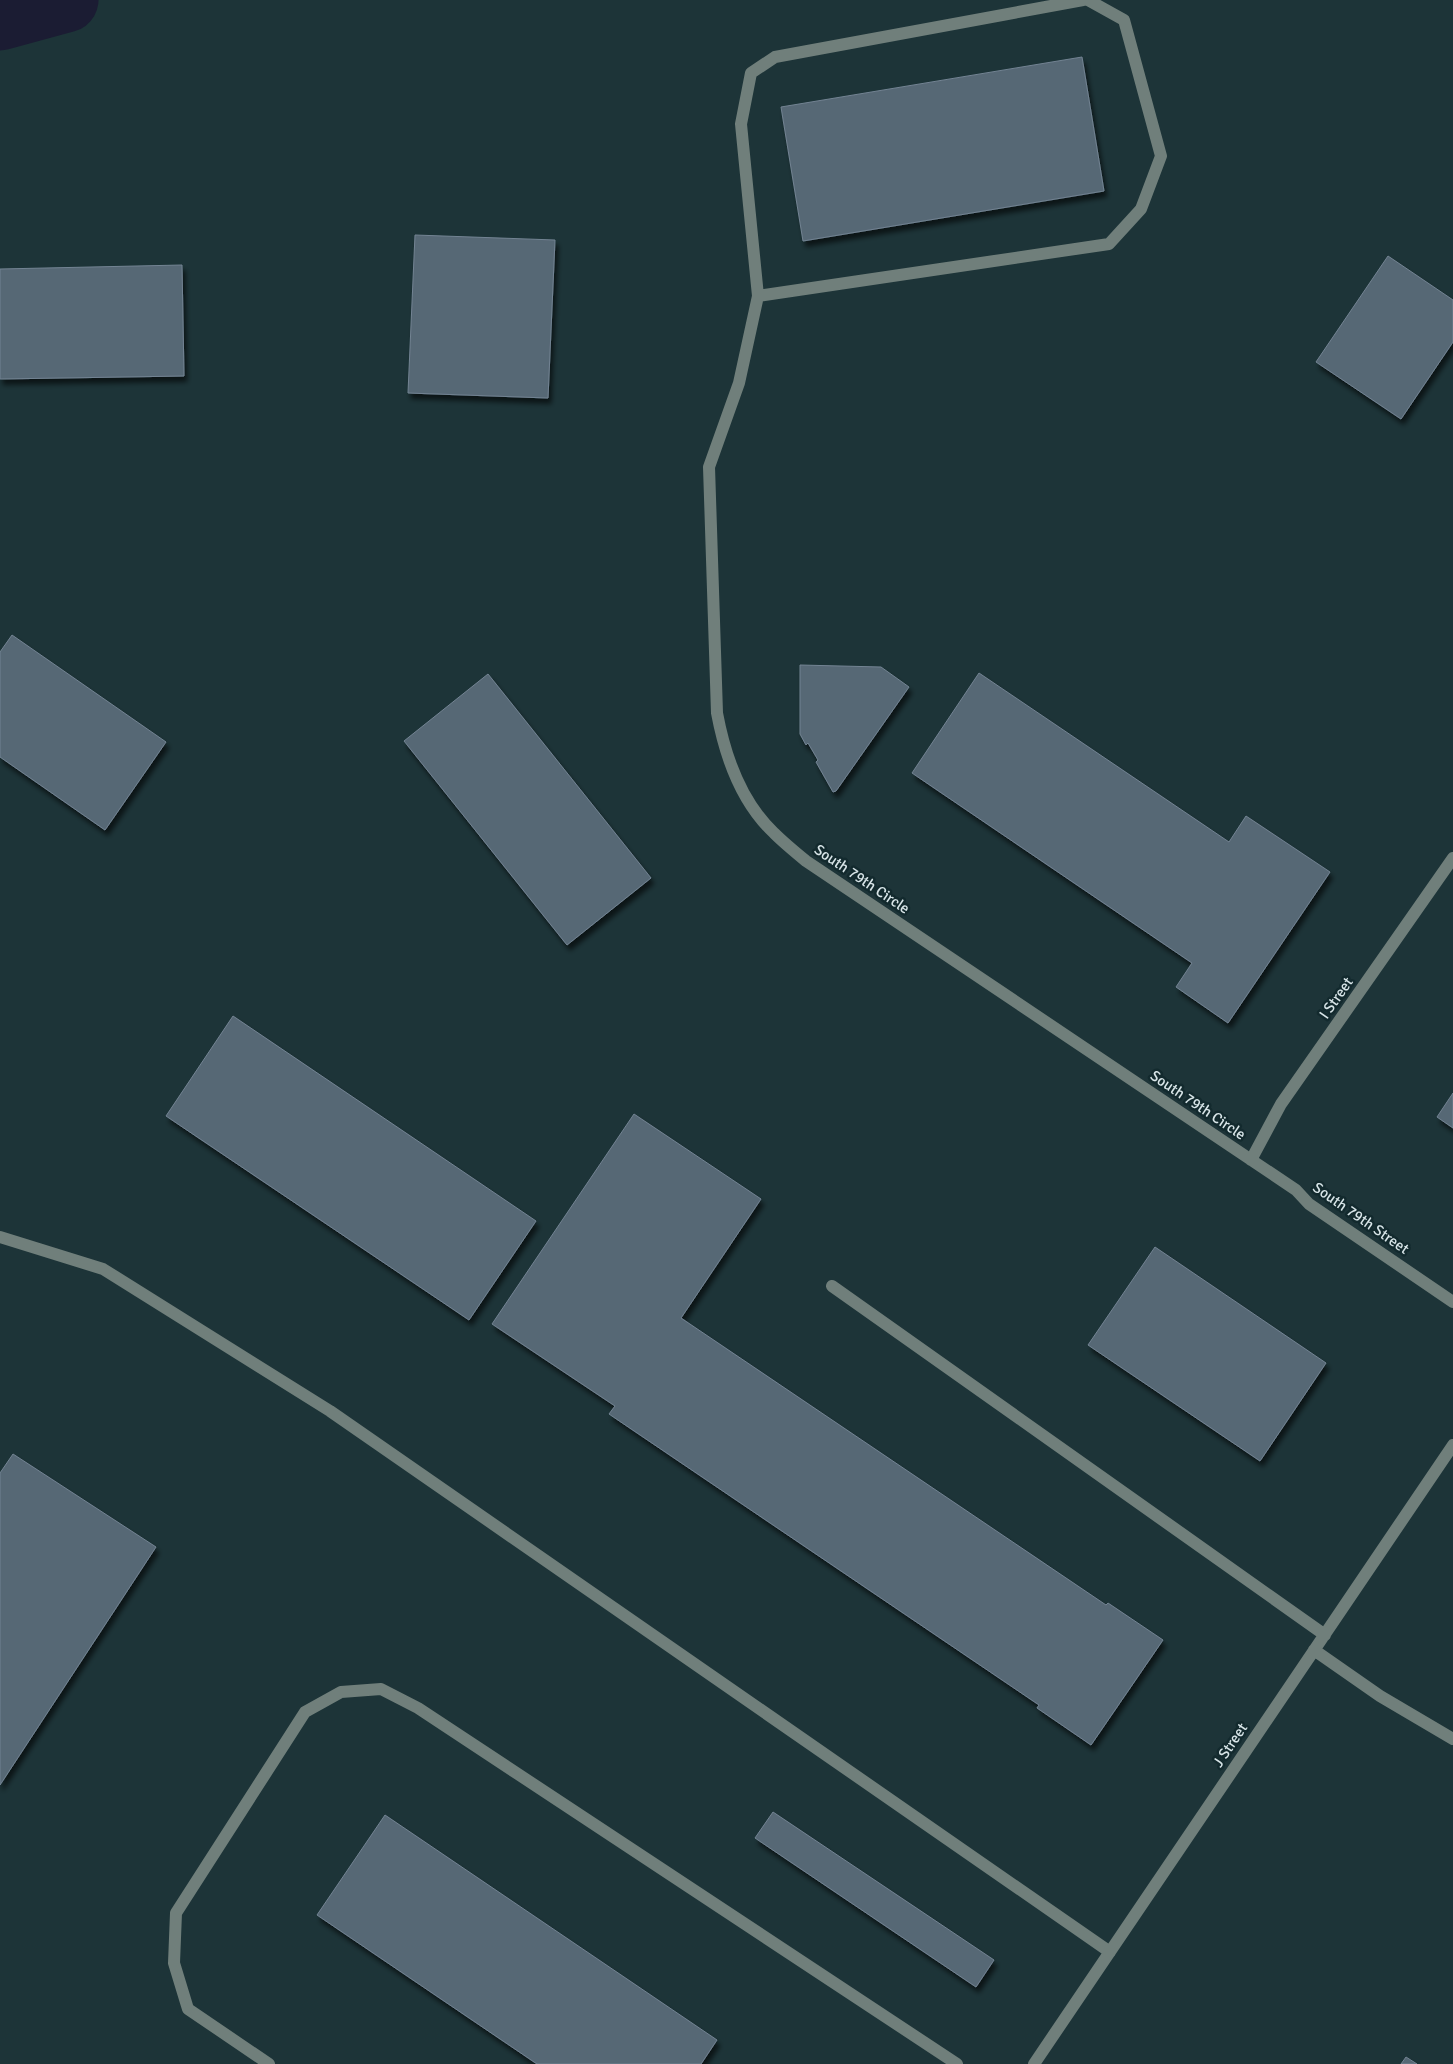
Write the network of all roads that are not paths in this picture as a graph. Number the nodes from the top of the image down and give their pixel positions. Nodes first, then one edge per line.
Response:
1 (1083, 0) edge
2 (1088, 0) edge
3 (758, 296) junction
4 (1453, 858) edge
5 (1252, 1160) junction
6 (0, 1237) edge
7 (832, 1286) dead end
8 (1453, 1302) edge
9 (1453, 1445) edge
10 (1325, 1635) junction
11 (1314, 1650) junction
12 (1453, 1739) edge
13 (1110, 1952) junction
14 (269, 2064) edge
15 (957, 2064) edge
16 (1034, 2064) edge

1 - 3 street
2 - 3 street
3 - 5 street, South 79th Circle
4 - 5 street, I Street
5 - 8 street, South 79th Street
6 - 13 street
7 - 10 street
9 - 10 street, J Street
10 - 11 street, J Street
11 - 12 street
11 - 13 street, J Street
13 - 16 street, J Street
14 - 15 street

